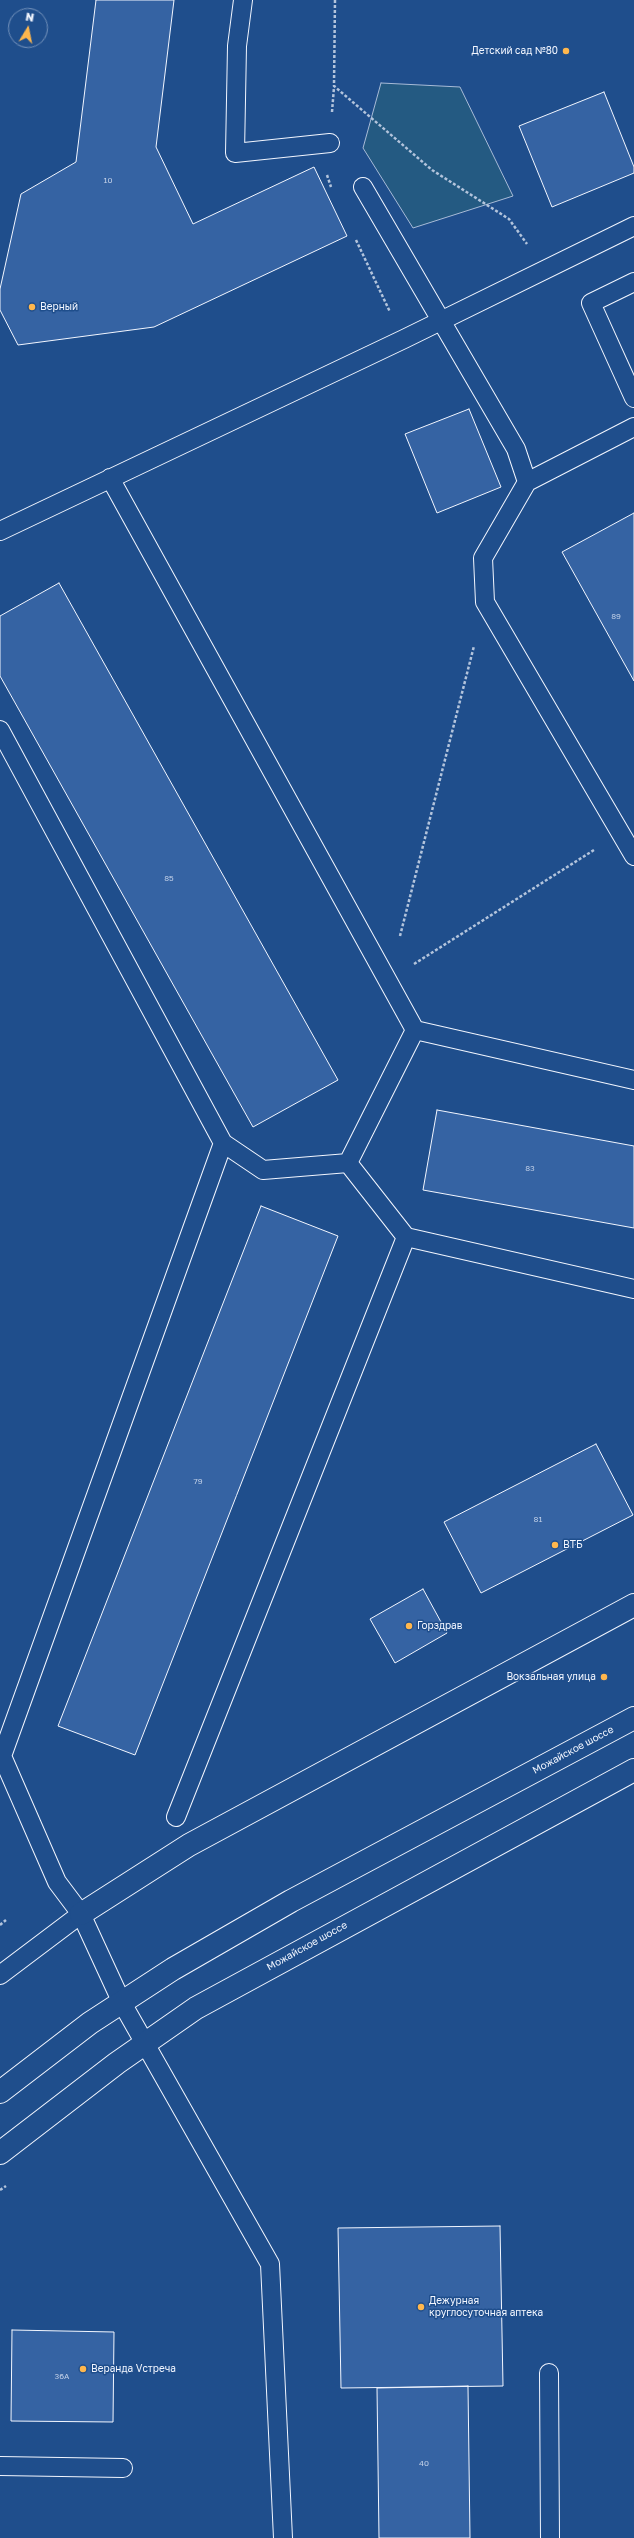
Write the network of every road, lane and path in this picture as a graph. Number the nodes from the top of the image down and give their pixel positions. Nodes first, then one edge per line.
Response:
1 (243, 0) edge
2 (335, 0) edge
3 (330, 143) dead end
4 (362, 187) dead end
5 (634, 226) edge
6 (545, 270) junction
7 (634, 282) edge
8 (442, 321) junction
9 (634, 398) edge
10 (634, 427) edge
11 (110, 478) junction
12 (527, 482) junction
13 (0, 531) edge
14 (485, 602) junction
15 (0, 730) edge
16 (621, 833) junction
17 (634, 856) edge
18 (388, 981) junction
19 (416, 1030) junction
20 (634, 1080) edge
21 (223, 1143) junction
22 (348, 1163) junction
23 (406, 1237) junction
24 (634, 1289) edge
25 (634, 1605) edge
26 (634, 1718) edge
27 (1, 1755) edge
28 (634, 1770) edge
29 (176, 1817) dead end
30 (81, 1914) junction
31 (6, 1920) dead end
32 (0, 1925) edge
33 (0, 1975) edge
34 (122, 2003) junction
35 (145, 2043) junction
36 (0, 2092) edge
37 (0, 2153) edge
38 (548, 2373) dead end
39 (0, 2466) edge
40 (123, 2468) dead end
41 (283, 2538) edge
42 (550, 2538) edge

1 - 3 lane
2 - 6 path
4 - 8 lane
5 - 6 lane
6 - 8 lane
7 - 9 lane
8 - 11 lane
8 - 12 lane
10 - 12 lane
11 - 13 lane
11 - 18 lane
12 - 14 lane
14 - 16 lane
14 - 18 path
15 - 21 lane
16 - 17 lane
16 - 18 path
18 - 19 lane
19 - 20 lane
19 - 22 lane
21 - 22 lane
21 - 27 lane
22 - 23 lane
23 - 24 lane
23 - 29 lane
25 - 30 main road
26 - 34 main road, Можайское шоссе
27 - 30 lane
28 - 35 main road, Можайское шоссе
30 - 33 lane
30 - 34 lane
31 - 32 path
34 - 35 lane
34 - 36 main road, Можайское шоссе
35 - 37 main road, Можайское шоссе
35 - 41 lane
38 - 42 lane
39 - 40 lane

